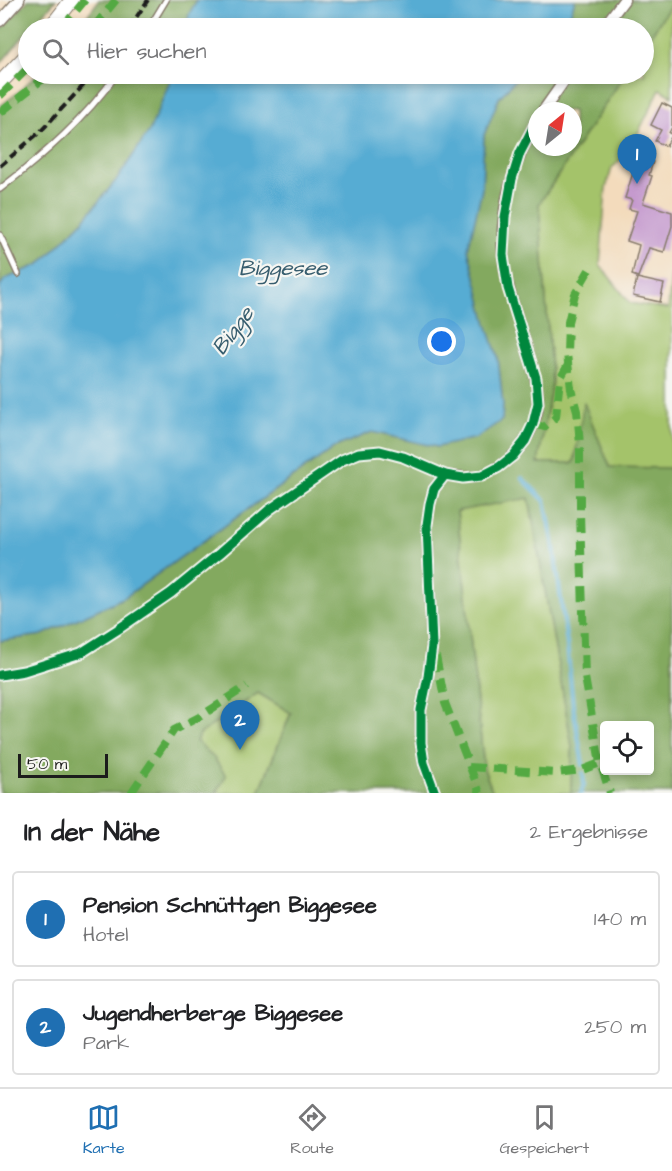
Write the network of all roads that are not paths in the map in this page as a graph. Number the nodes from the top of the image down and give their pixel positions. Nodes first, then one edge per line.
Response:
1 (19, 0) edge
2 (72, 0) edge
3 (165, 0) edge
4 (624, 0) edge
5 (58, 18) edge
6 (155, 18) edge
7 (610, 18) edge
8 (0, 21) edge
9 (18, 64) edge
10 (0, 82) edge
11 (110, 84) edge
12 (562, 84) edge
13 (549, 102) edge
14 (528, 137) edge
15 (0, 189) edge
16 (0, 235) edge
17 (18, 274) dead end
18 (435, 793) edge

1 - 8 street
2 - 5 main road
3 - 6 lane
4 - 7 street
9 - 10 main road
11 - 15 lane
12 - 13 street
14 - 18 street
16 - 17 lane

